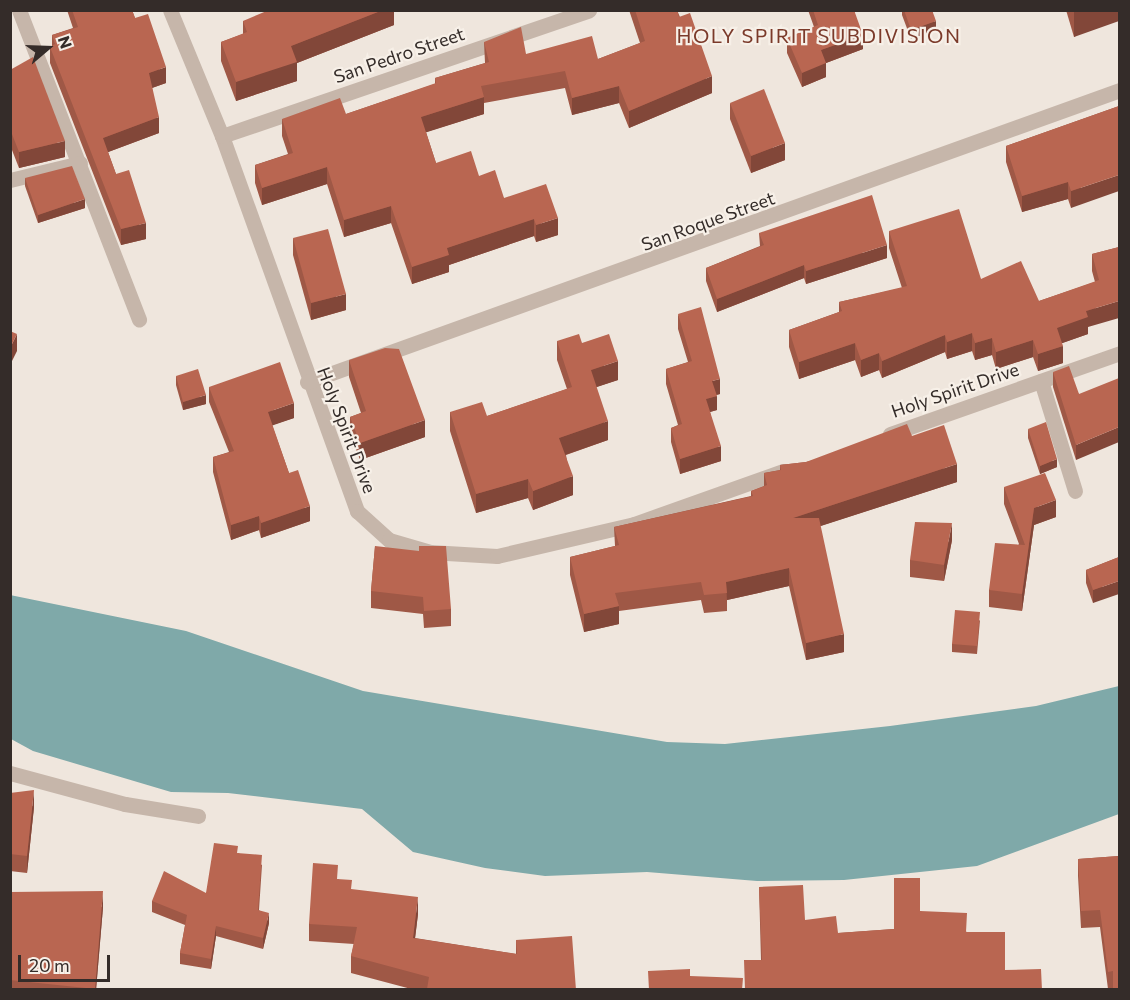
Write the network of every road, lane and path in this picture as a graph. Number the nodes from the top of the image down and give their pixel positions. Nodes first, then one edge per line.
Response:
1 (19, 10) edge
2 (170, 10) edge
3 (589, 10) edge
4 (1119, 90) edge
5 (222, 136) junction
6 (80, 163) junction
7 (10, 180) edge
8 (139, 320) dead end
9 (1119, 353) edge
10 (1041, 381) junction
11 (307, 382) junction
12 (871, 440) edge
13 (803, 464) edge
14 (1075, 491) dead end
15 (10, 773) edge
16 (198, 816) dead end

1 - 6 street
2 - 5 street, Holy Spirit Drive
3 - 5 street, San Pedro Street
4 - 11 street, San Roque Street
5 - 11 street, Holy Spirit Drive
6 - 7 street
6 - 8 street
9 - 10 street, Holy Spirit Drive
10 - 12 street, Holy Spirit Drive
10 - 14 street
11 - 13 street, Holy Spirit Drive
15 - 16 street

